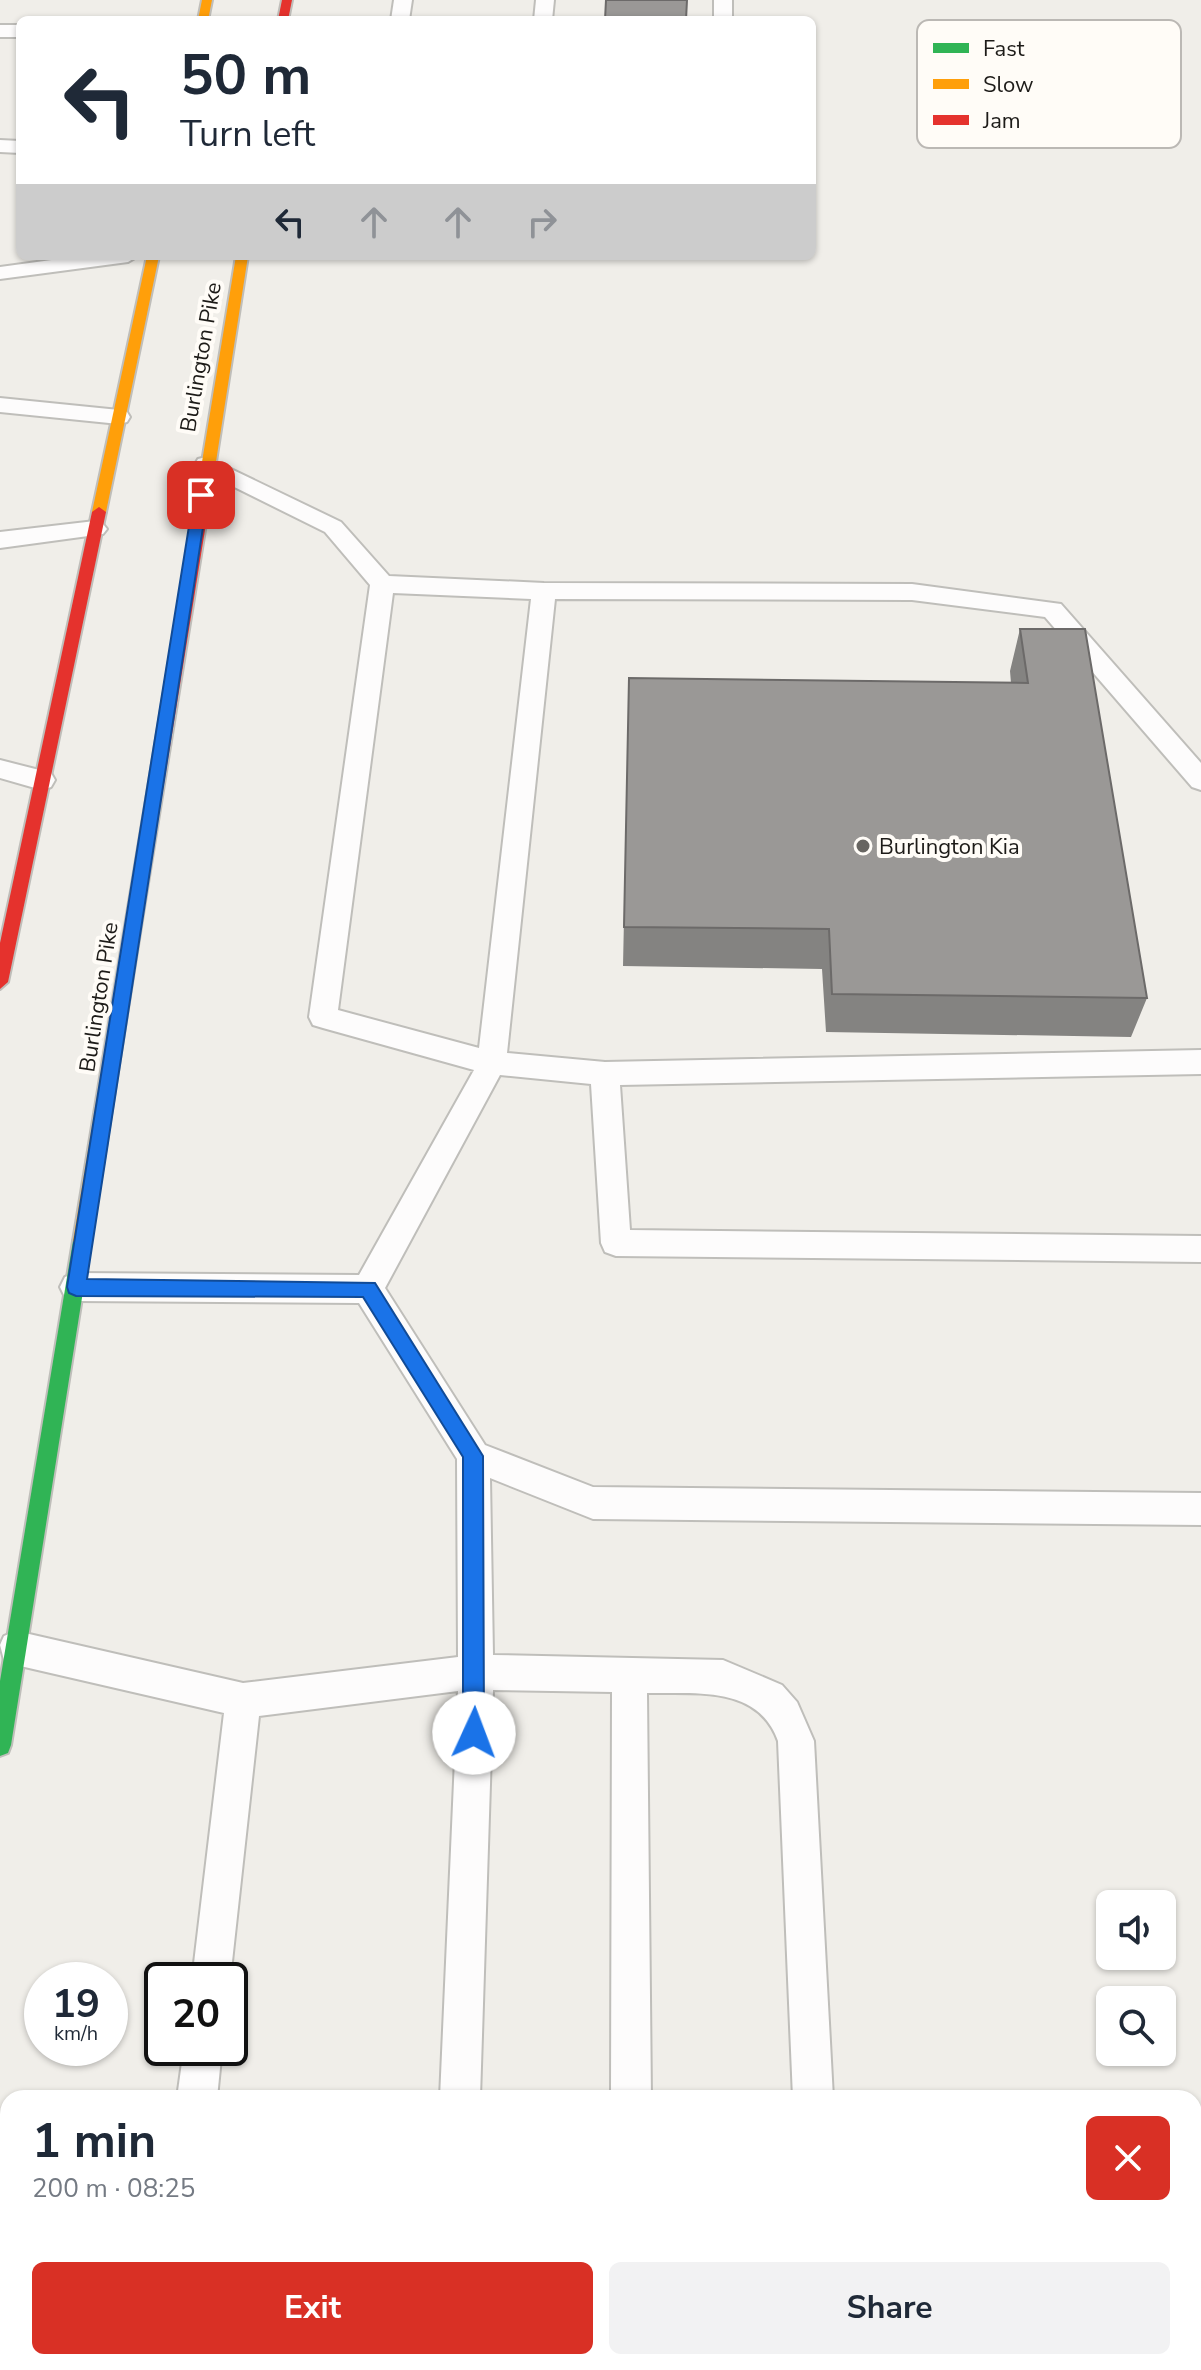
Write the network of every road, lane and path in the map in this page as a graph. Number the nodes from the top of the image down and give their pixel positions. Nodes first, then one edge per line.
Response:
1 (98, 260) edge
2 (152, 260) edge
3 (241, 260) edge
4 (0, 273) edge
5 (0, 405) edge
6 (119, 417) junction
7 (206, 464) junction
8 (95, 529) junction
9 (0, 540) edge
10 (382, 584) junction
11 (544, 591) junction
12 (0, 769) edge
13 (42, 780) junction
14 (1201, 780) edge
15 (1, 971) edge
16 (1201, 1062) edge
17 (492, 1063) junction
18 (605, 1074) junction
19 (1201, 1249) edge
20 (76, 1287) junction
21 (368, 1289) junction
22 (473, 1456) junction
23 (1201, 1509) edge
24 (16, 1648) junction
25 (476, 1672) junction
26 (629, 1676) junction
27 (243, 1700) junction
28 (0, 1745) edge
29 (213, 1962) edge
30 (201, 2066) edge
31 (198, 2090) edge
32 (460, 2090) edge
33 (631, 2090) edge
34 (813, 2090) edge

1 - 4 lane
2 - 6 highway
3 - 7 highway, Burlington Pike
5 - 6 lane
6 - 8 highway
7 - 10 lane
7 - 20 highway, Burlington Pike
8 - 9 lane
8 - 13 highway
10 - 11 lane
10 - 17 lane
11 - 14 lane
11 - 17 lane
12 - 13 lane
13 - 15 highway
16 - 18 lane
17 - 18 lane
17 - 21 lane
18 - 19 lane
20 - 21 lane
20 - 24 highway, Burlington Pike
21 - 22 lane
22 - 23 lane
22 - 25 lane
24 - 27 lane
24 - 28 highway, Burlington Pike
25 - 26 lane
25 - 27 lane
25 - 32 lane
26 - 33 lane
26 - 34 lane
27 - 29 lane
30 - 31 lane

